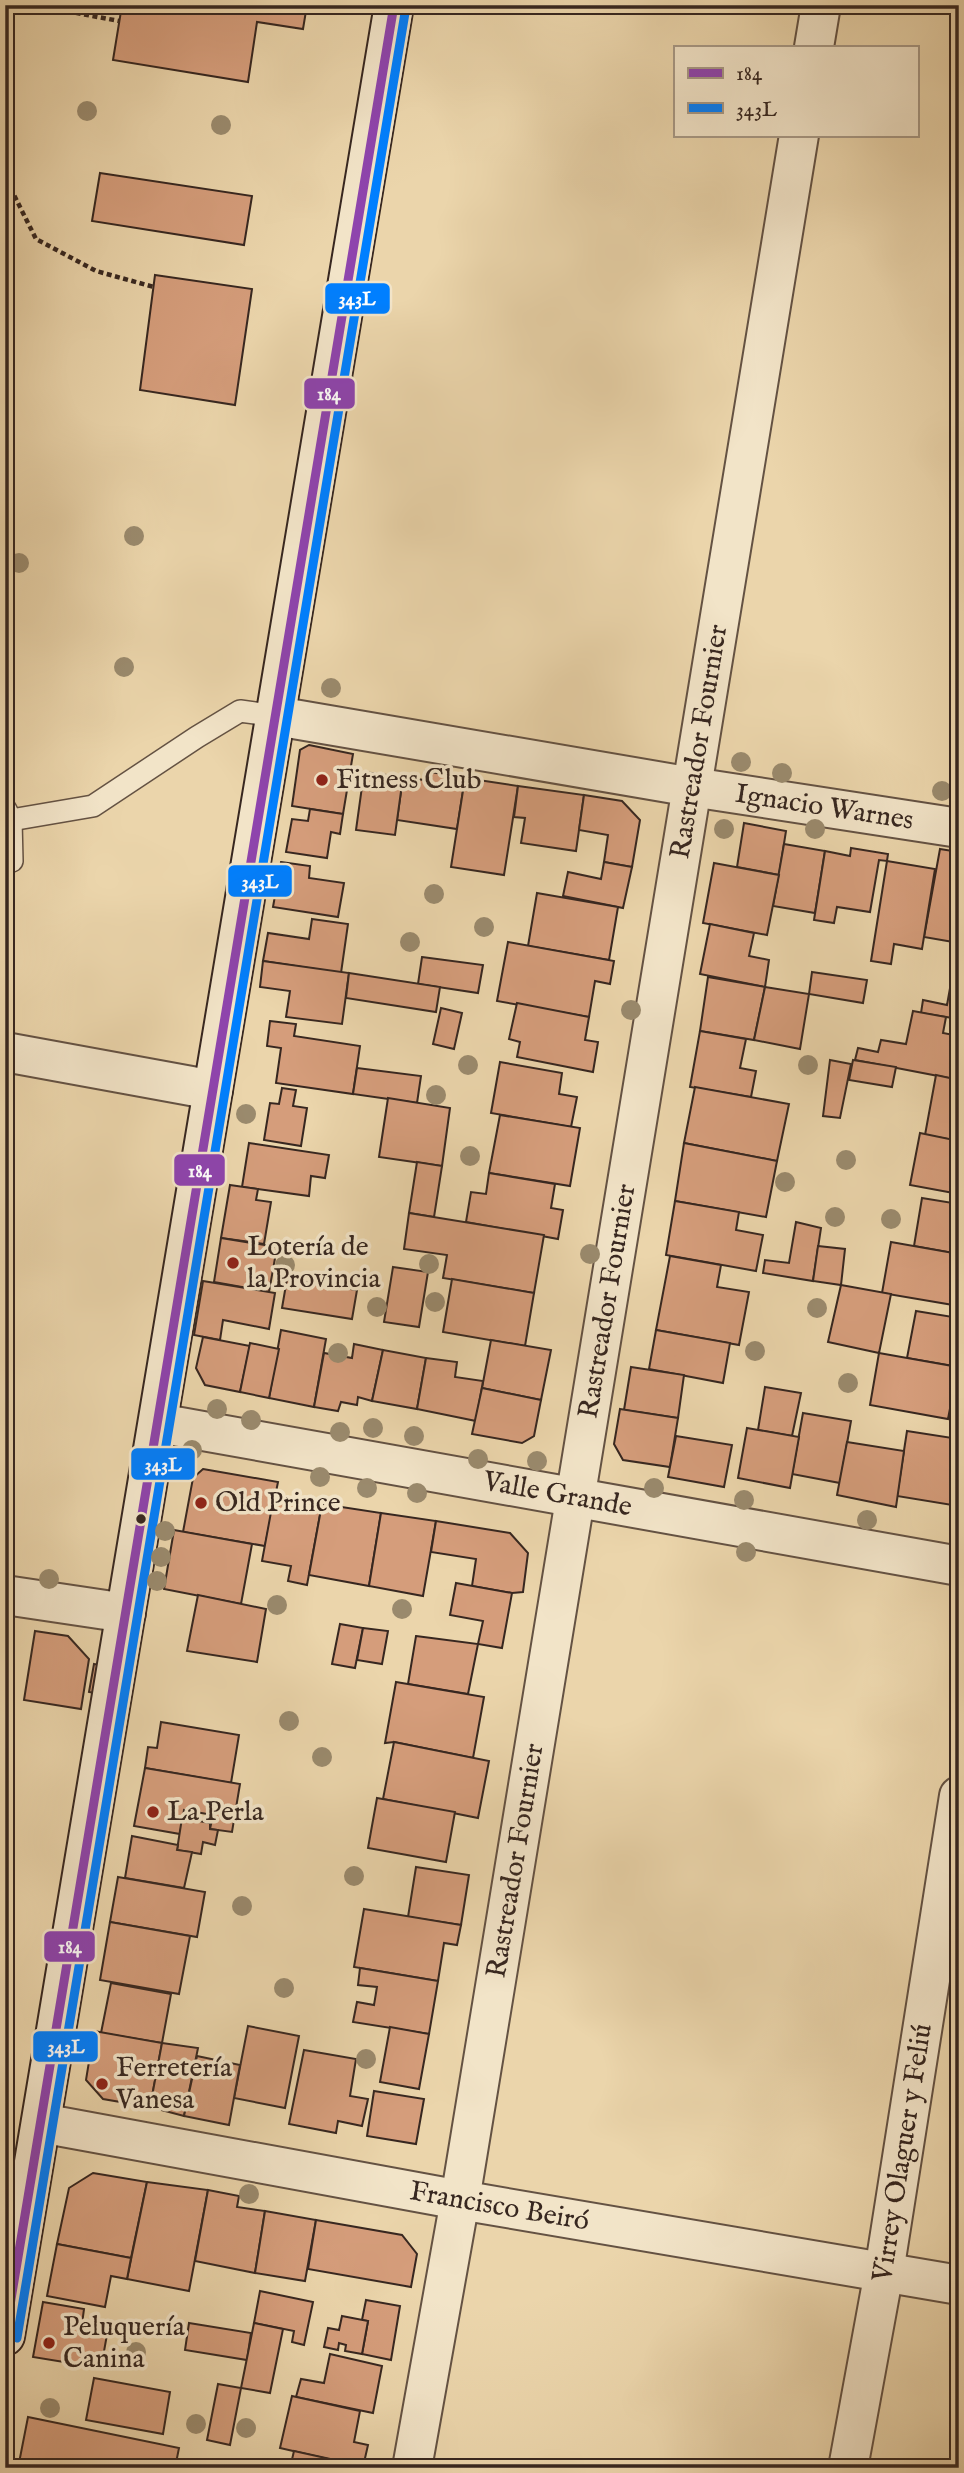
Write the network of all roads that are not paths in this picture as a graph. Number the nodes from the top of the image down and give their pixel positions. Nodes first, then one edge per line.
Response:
1 (394, 5) edge
2 (821, 5) edge
3 (814, 46) edge
4 (799, 136) edge
5 (276, 716) junction
6 (692, 787) junction
7 (8, 814) edge
8 (959, 828) edge
9 (5, 860) edge
10 (5, 1052) edge
11 (213, 1090) junction
12 (158, 1423) junction
13 (576, 1497) junction
14 (959, 1566) edge
15 (5, 1595) edge
16 (126, 1612) junction
17 (959, 1796) edge
18 (41, 2123) junction
19 (460, 2200) junction
20 (884, 2272) junction
21 (959, 2285) edge
22 (9, 2296) edge
23 (5, 2336) edge
24 (412, 2468) edge
25 (848, 2468) edge

1 - 5 street
2 - 3 street
4 - 6 street, Rastreador Fournier
5 - 6 street, Ignacio Warnes
5 - 7 lane
5 - 11 street
6 - 8 street, Ignacio Warnes
6 - 13 street, Rastreador Fournier
7 - 9 lane
10 - 11 street
11 - 12 street
12 - 13 street, Valle Grande
12 - 16 street
13 - 14 street, Valle Grande
13 - 19 street, Rastreador Fournier
15 - 16 street
16 - 18 street
17 - 20 street, Virrey Olaguer y Feliú
18 - 19 street, Francisco Beiró
18 - 22 street
19 - 20 street, Francisco Beiró
19 - 24 street, Rastreador Fournier
20 - 21 street, Francisco Beiró
20 - 25 street, Virrey Olaguer y Feliú
22 - 23 street

